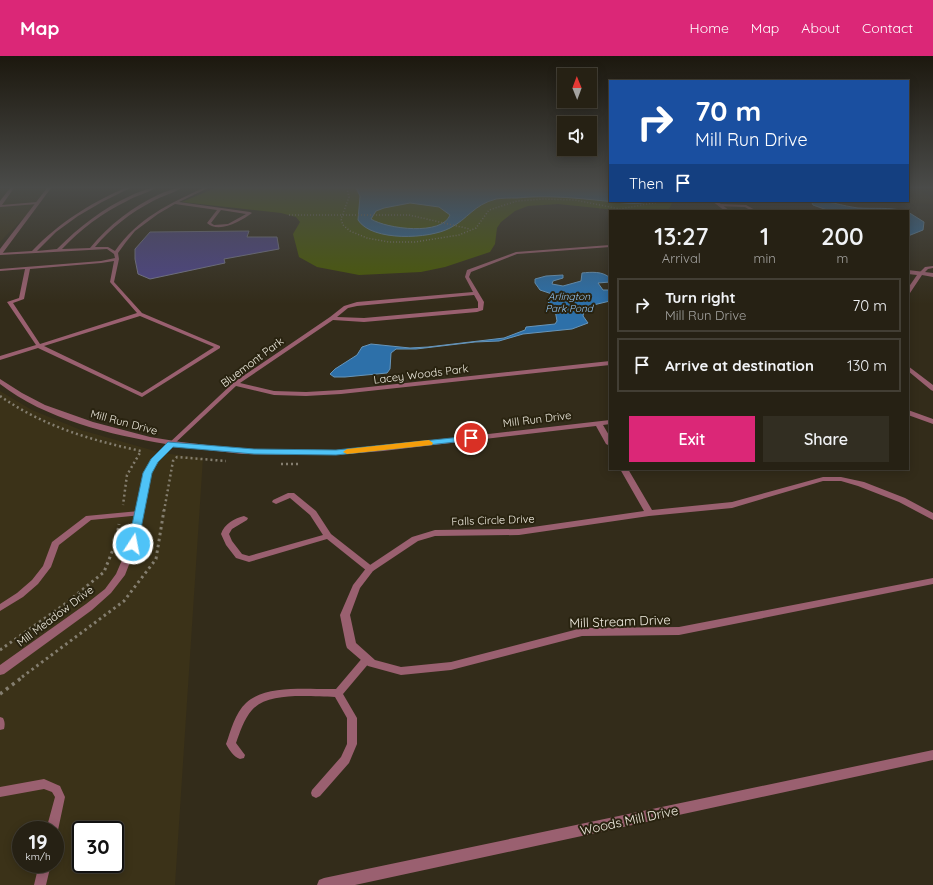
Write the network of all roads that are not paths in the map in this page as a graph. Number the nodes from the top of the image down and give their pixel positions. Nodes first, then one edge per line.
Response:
1 (20, 227) edge
2 (58, 227) edge
3 (83, 227) edge
4 (111, 227) edge
5 (139, 227) edge
6 (609, 246) edge
7 (91, 249) junction
8 (58, 251) junction
9 (33, 252) junction
10 (0, 254) edge
11 (117, 256) junction
12 (933, 267) edge
13 (28, 268) junction
14 (0, 270) edge
15 (909, 272) edge
16 (920, 274) junction
17 (933, 275) edge
18 (909, 290) edge
19 (476, 293) junction
20 (140, 314) junction
21 (332, 318) junction
22 (39, 346) junction
23 (0, 358) edge
24 (609, 363) edge
25 (909, 369) edge
26 (0, 380) edge
27 (235, 384) junction
28 (933, 389) edge
29 (909, 412) edge
30 (609, 422) edge
31 (933, 422) edge
32 (598, 423) junction
33 (609, 442) edge
34 (171, 444) junction
35 (625, 470) edge
36 (276, 502) dead end
37 (649, 513) junction
38 (139, 514) junction
39 (933, 517) edge
40 (244, 518) dead end
41 (328, 536) junction
42 (370, 569) junction
43 (933, 581) edge
44 (0, 608) edge
45 (367, 659) junction
46 (0, 671) edge
47 (338, 693) junction
48 (0, 721) edge
49 (0, 726) edge
50 (240, 755) dead end
51 (933, 755) edge
52 (0, 792) edge
53 (316, 793) dead end
54 (54, 821) edge
55 (42, 873) edge
56 (40, 885) edge
57 (324, 885) edge

1 - 10 street
2 - 9 lane
3 - 8 lane
4 - 7 lane
5 - 11 lane
6 - 19 lane
7 - 8 lane
7 - 11 lane
8 - 9 lane
9 - 10 lane
11 - 13 lane
11 - 20 lane
12 - 16 lane
13 - 14 lane
13 - 22 lane
15 - 16 street
16 - 17 street
16 - 18 street
19 - 21 lane, Bluemont Park
19 - 21 lane
20 - 22 lane
20 - 22 lane
21 - 27 lane, Bluemont Park
22 - 23 lane
24 - 27 lane, Lacey Woods Park
25 - 28 street
26 - 34 street, Mill Run Drive
27 - 34 lane, Bluemont Park
29 - 31 street
30 - 32 street, Mill Run Drive
32 - 33 street
32 - 34 street, Mill Run Drive
34 - 38 street, Mill Meadow Drive
35 - 37 street
36 - 41 lane
37 - 39 street, Falls Circle Drive
37 - 42 street, Falls Circle Drive
38 - 44 lane
38 - 46 street, Mill Meadow Drive
40 - 41 lane
41 - 42 lane
42 - 45 street, Mill Stream Drive
43 - 45 street, Mill Stream Drive
45 - 47 lane
47 - 50 lane
47 - 53 lane
48 - 49 lane
51 - 57 street, Woods Mill Drive
52 - 54 lane
55 - 56 lane

